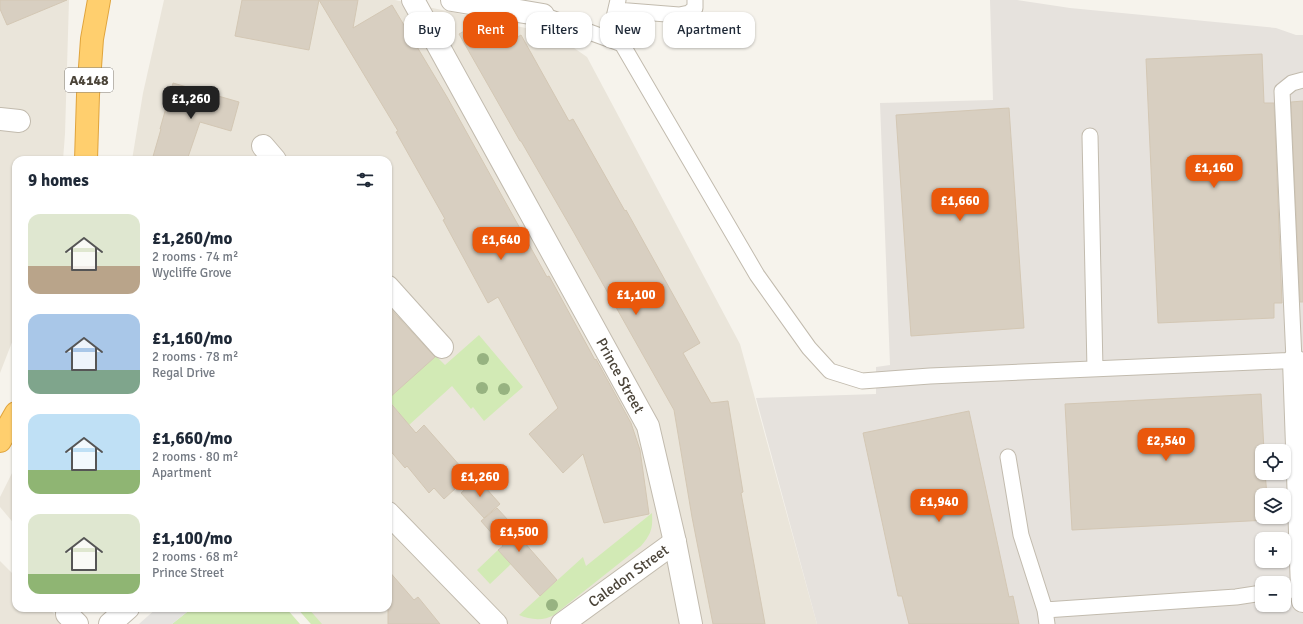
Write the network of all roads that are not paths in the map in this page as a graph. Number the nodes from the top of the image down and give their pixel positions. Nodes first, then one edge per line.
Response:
1 (99, 0) edge
2 (413, 0) edge
3 (452, 0) edge
4 (695, 0) edge
5 (617, 5) edge
6 (526, 13) edge
7 (624, 48) edge
8 (1303, 80) edge
9 (1090, 136) dead end
10 (86, 156) edge
11 (392, 292) edge
12 (442, 348) dead end
13 (1299, 360) edge
14 (1095, 369) junction
15 (12, 420) edge
16 (0, 441) edge
17 (1008, 457) dead end
18 (392, 517) edge
19 (675, 542) junction
20 (1296, 594) edge
21 (1255, 595) edge
22 (124, 612) edge
23 (1046, 617) edge
24 (110, 624) edge
25 (496, 624) edge
26 (562, 624) edge
27 (691, 624) edge

1 - 10 highway, A4148
2 - 19 street, Prince Street
3 - 6 street
4 - 5 lane
7 - 14 lane
8 - 13 lane
9 - 14 lane
11 - 12 street
13 - 14 lane
13 - 20 street
15 - 16 highway
17 - 23 lane
18 - 25 street
19 - 26 street, Caledon Street
19 - 27 street, Prince Street
21 - 23 lane
22 - 24 street

